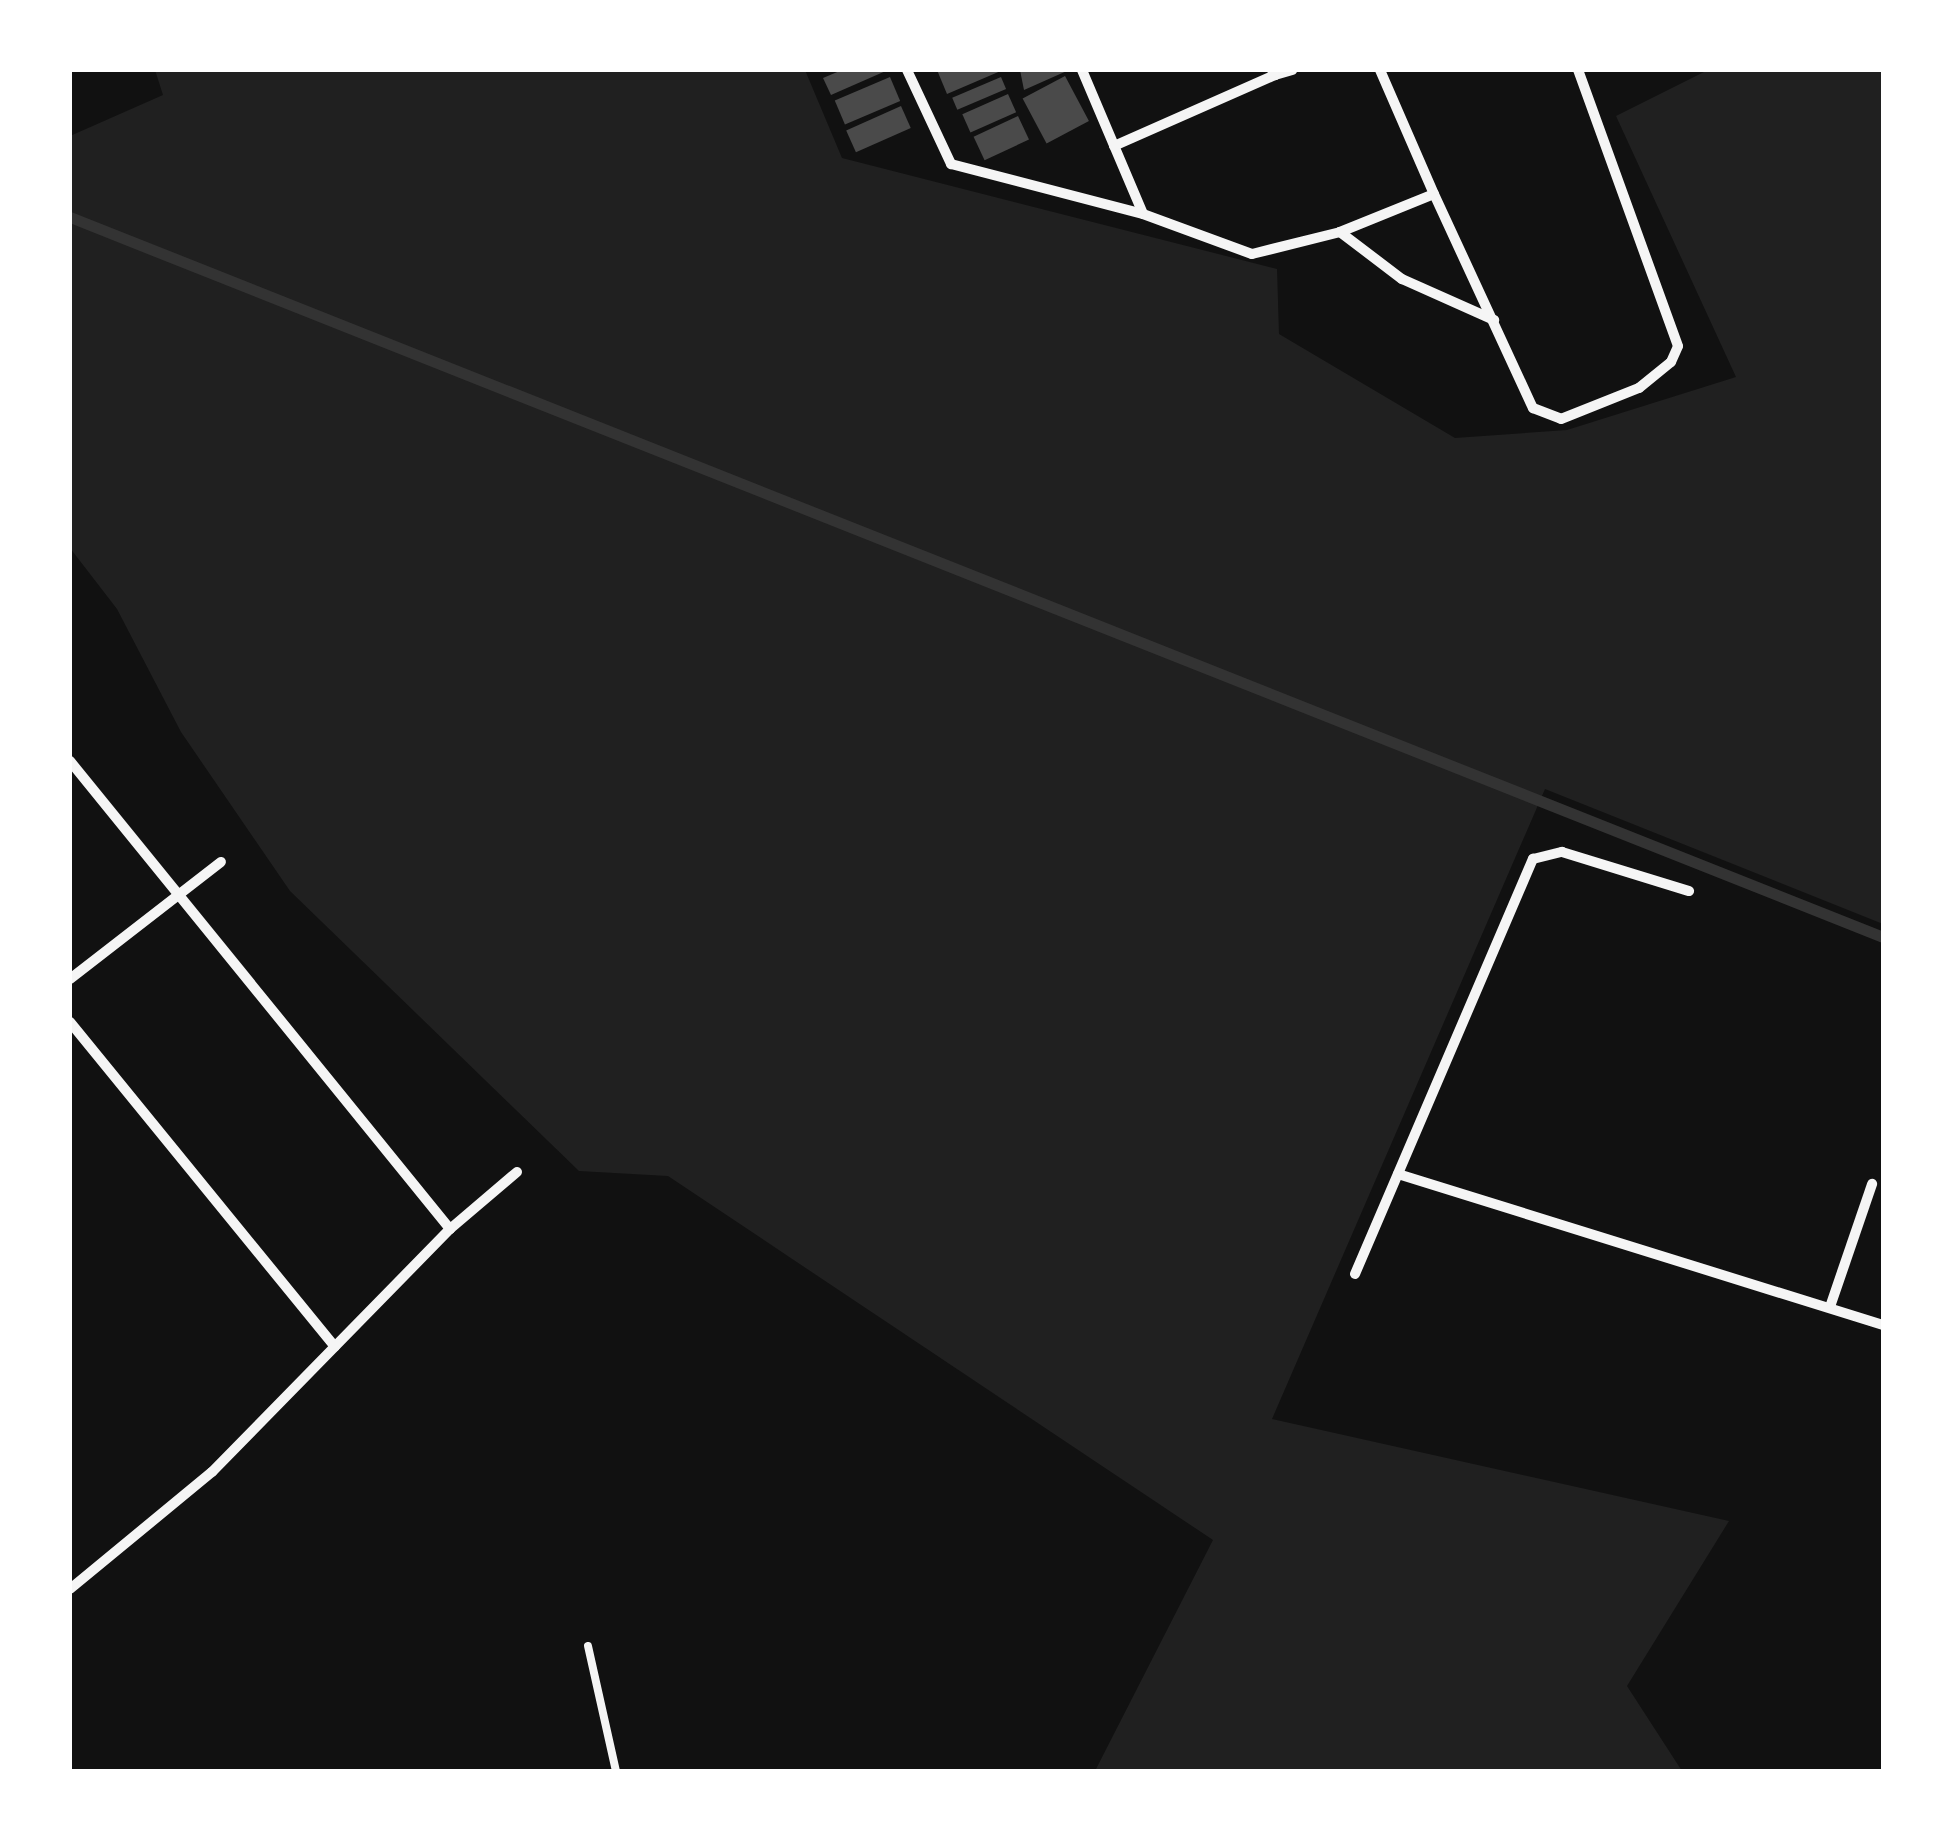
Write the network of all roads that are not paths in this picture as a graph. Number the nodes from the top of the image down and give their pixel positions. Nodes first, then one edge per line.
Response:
1 (907, 70) edge
2 (1082, 70) edge
3 (1292, 70) edge
4 (1380, 70) edge
5 (1578, 70) edge
6 (1274, 73) edge
7 (1114, 146) junction
8 (1434, 194) junction
9 (1143, 214) junction
10 (1340, 232) junction
11 (1495, 320) junction
12 (70, 762) edge
13 (221, 862) dead end
14 (1689, 892) dead end
15 (177, 894) junction
16 (70, 979) edge
17 (70, 1022) edge
18 (517, 1172) dead end
19 (1398, 1174) junction
20 (1872, 1184) dead end
21 (450, 1229) junction
22 (1355, 1274) dead end
23 (1831, 1304) junction
24 (1883, 1325) edge
25 (335, 1347) junction
26 (70, 1589) edge
27 (588, 1646) dead end
28 (616, 1771) edge

1 - 9 street
2 - 7 street
3 - 6 street
4 - 8 street
5 - 11 street
6 - 7 street
7 - 9 street
8 - 10 street
8 - 11 street
9 - 10 street
10 - 11 street
12 - 15 street
13 - 15 street
14 - 19 street
15 - 16 street
15 - 21 street
17 - 25 street
18 - 21 street
19 - 22 street
19 - 23 street
20 - 23 street
21 - 25 street
23 - 24 street
25 - 26 street
27 - 28 lane

